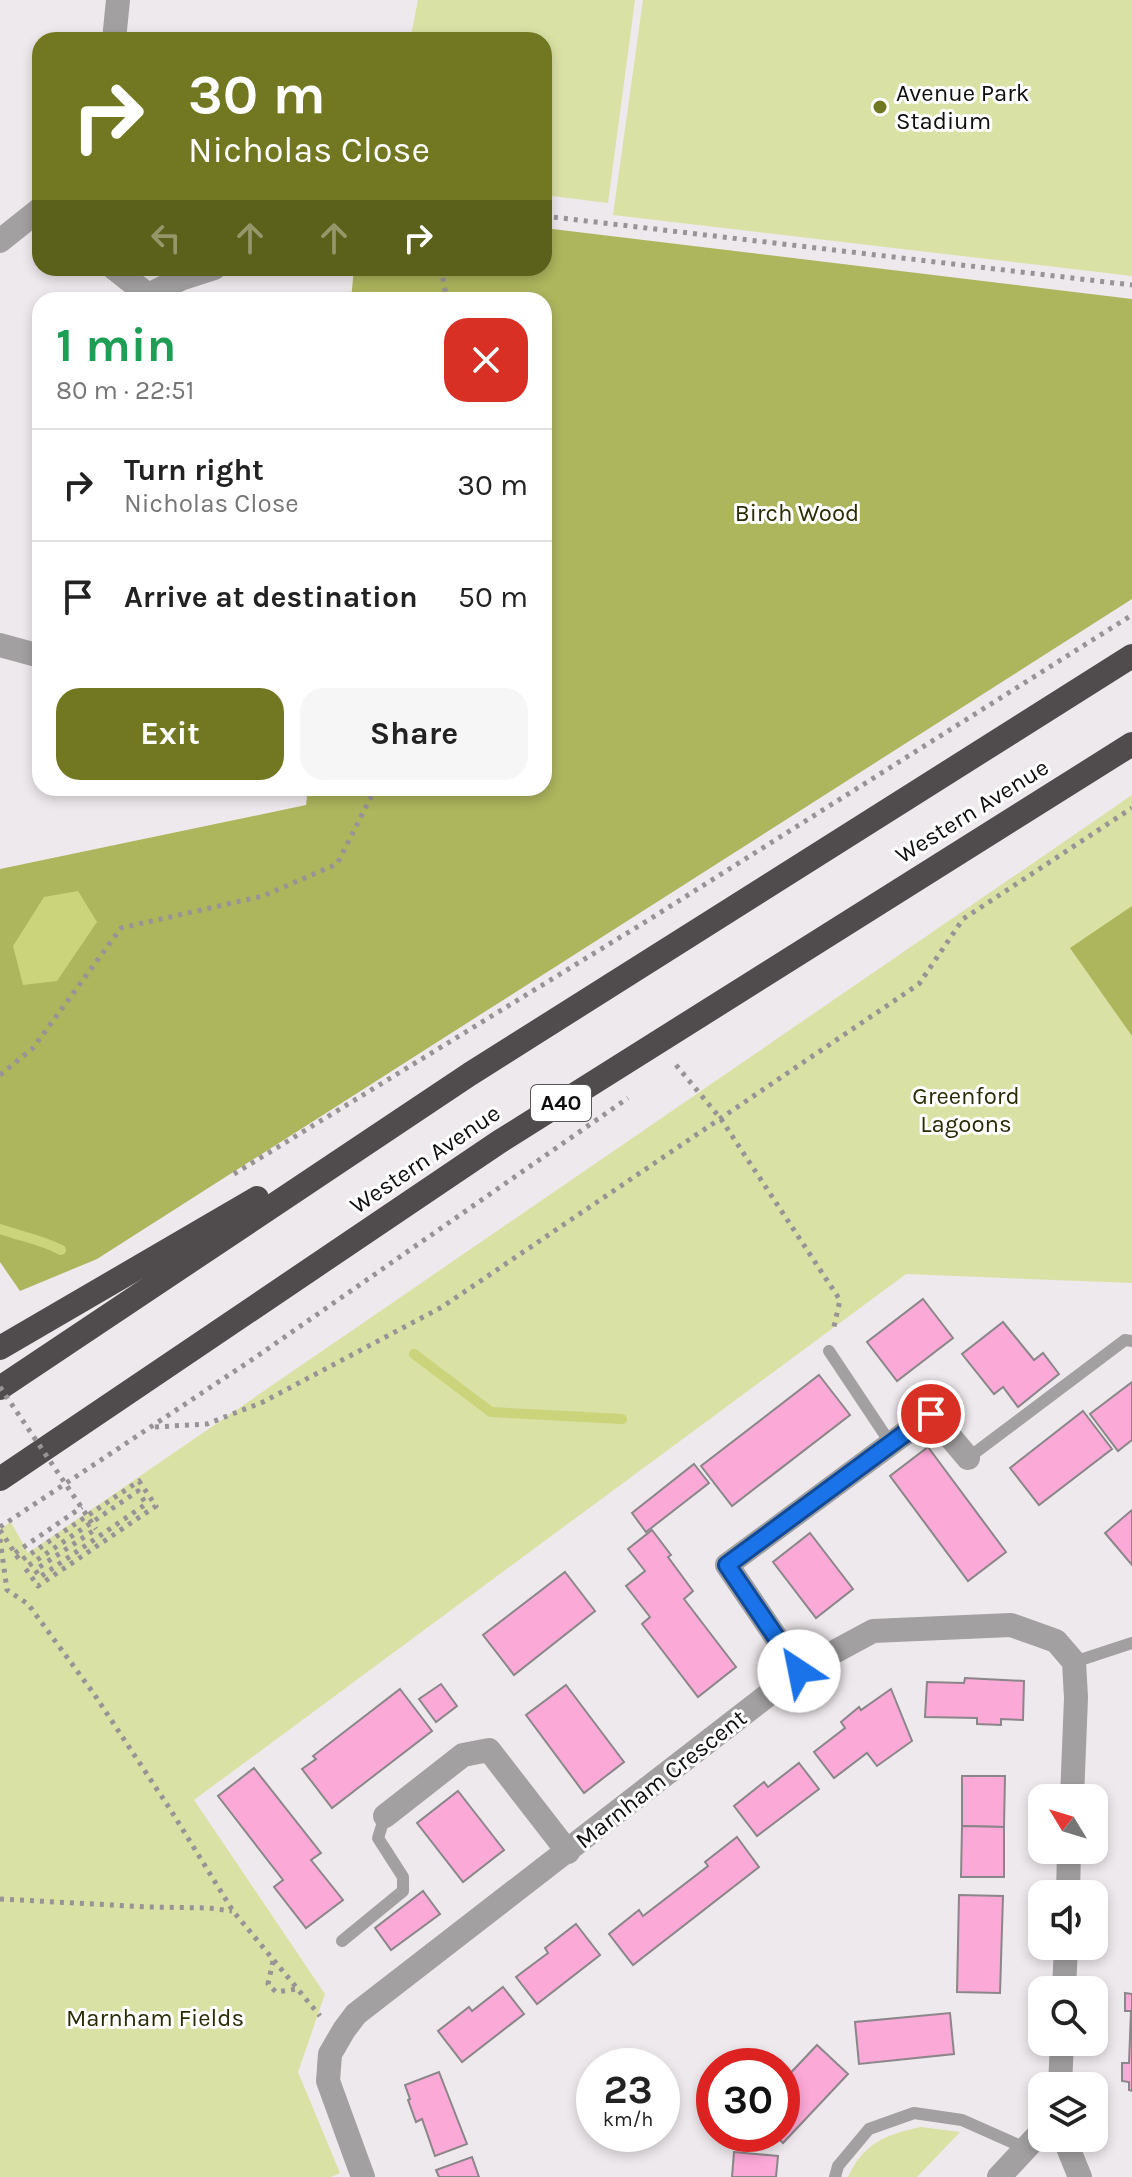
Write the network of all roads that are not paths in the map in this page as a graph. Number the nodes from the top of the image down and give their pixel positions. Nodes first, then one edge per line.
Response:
1 (118, 0) edge
2 (115, 32) edge
3 (32, 215) edge
4 (0, 241) edge
5 (123, 276) edge
6 (189, 276) edge
7 (141, 292) edge
8 (158, 292) edge
9 (0, 645) edge
10 (32, 654) edge
11 (1132, 656) edge
12 (1132, 744) edge
13 (470, 1074) junction
14 (1132, 1341) edge
15 (0, 1348) edge
16 (829, 1351) road end
17 (0, 1387) edge
18 (891, 1444) junction
19 (968, 1458) joint
20 (0, 1479) edge
21 (1132, 1643) edge
22 (1074, 1662) junction
23 (799, 1671) junction
24 (1073, 1784) edge
25 (385, 1816) joint
26 (568, 1852) junction
27 (342, 1941) dead end
28 (1028, 2137) edge
29 (1028, 2146) edge
30 (1070, 2152) edge
31 (363, 2177) edge
32 (835, 2177) edge
33 (999, 2177) edge
34 (1080, 2177) edge

1 - 2 street
3 - 4 street
5 - 7 street
6 - 8 street
9 - 10 street
11 - 13 highway, Western Avenue
12 - 20 highway, Western Avenue / A40
13 - 15 highway
13 - 17 highway, Western Avenue
14 - 19 lane
16 - 18 lane
18 - 19 street
18 - 23 street
21 - 22 lane
22 - 23 street, Marnham Crescent
22 - 24 street
23 - 26 street, Marnham Crescent
25 - 26 street
25 - 27 lane
26 - 31 street, Marnham Crescent
28 - 32 lane
29 - 33 street
30 - 34 street

